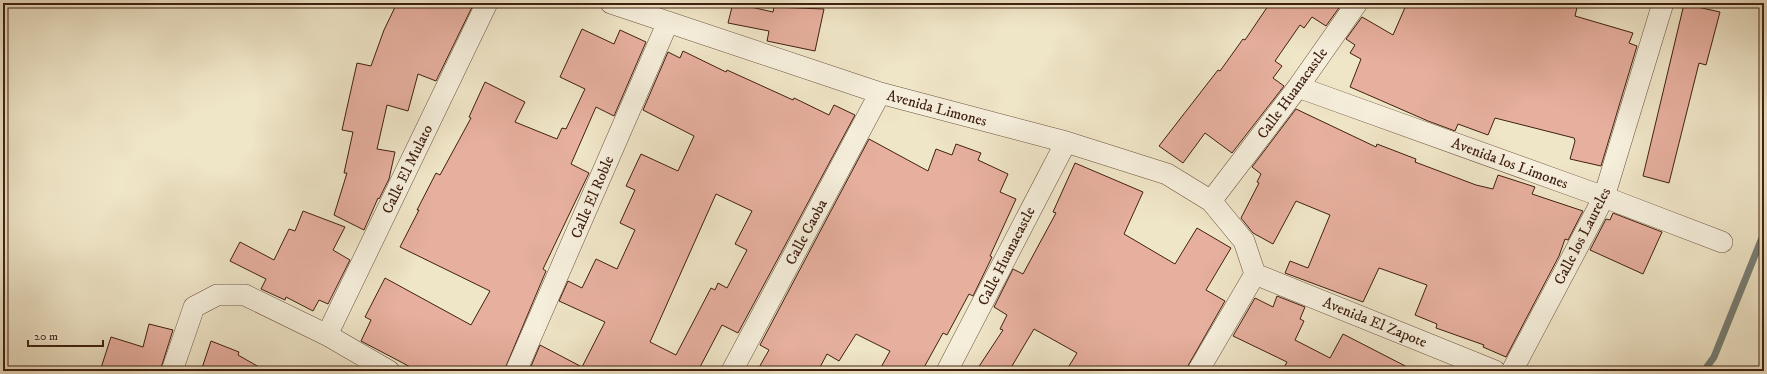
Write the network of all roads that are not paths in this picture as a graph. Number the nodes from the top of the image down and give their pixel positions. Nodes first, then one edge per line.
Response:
1 (487, 3) edge
2 (611, 3) edge
3 (1357, 3) edge
4 (1657, 4) edge
5 (668, 22) junction
6 (1298, 87) junction
7 (880, 93) junction
8 (1066, 142) junction
9 (1604, 197) junction
10 (1211, 201) junction
11 (1722, 242) dead end
12 (1255, 274) junction
13 (327, 335) junction
14 (172, 371) edge
15 (389, 371) edge
16 (516, 371) edge
17 (732, 371) edge
18 (947, 371) edge
19 (1198, 371) edge
20 (1495, 371) edge
21 (1512, 371) edge

1 - 13 street, Calle El Mulato
2 - 5 street, Avenida Limones
3 - 6 street, Calle Huanacastle
4 - 9 street, Calle los Laureles
5 - 7 street, Avenida Limones
5 - 16 street, Calle El Roble
6 - 9 street, Avenida los Limones
6 - 10 street, Calle Huanacastle
7 - 8 street, Avenida Limones
7 - 17 street, Calle Caoba
8 - 10 street, Avenida Limones
8 - 18 street, Calle Huanacastle
9 - 11 street, Avenida los Limones
9 - 21 street, Calle los Laureles
10 - 12 street, Avenida Limones
12 - 19 street
12 - 20 street, Avenida El Zapote
13 - 14 street
13 - 15 street

